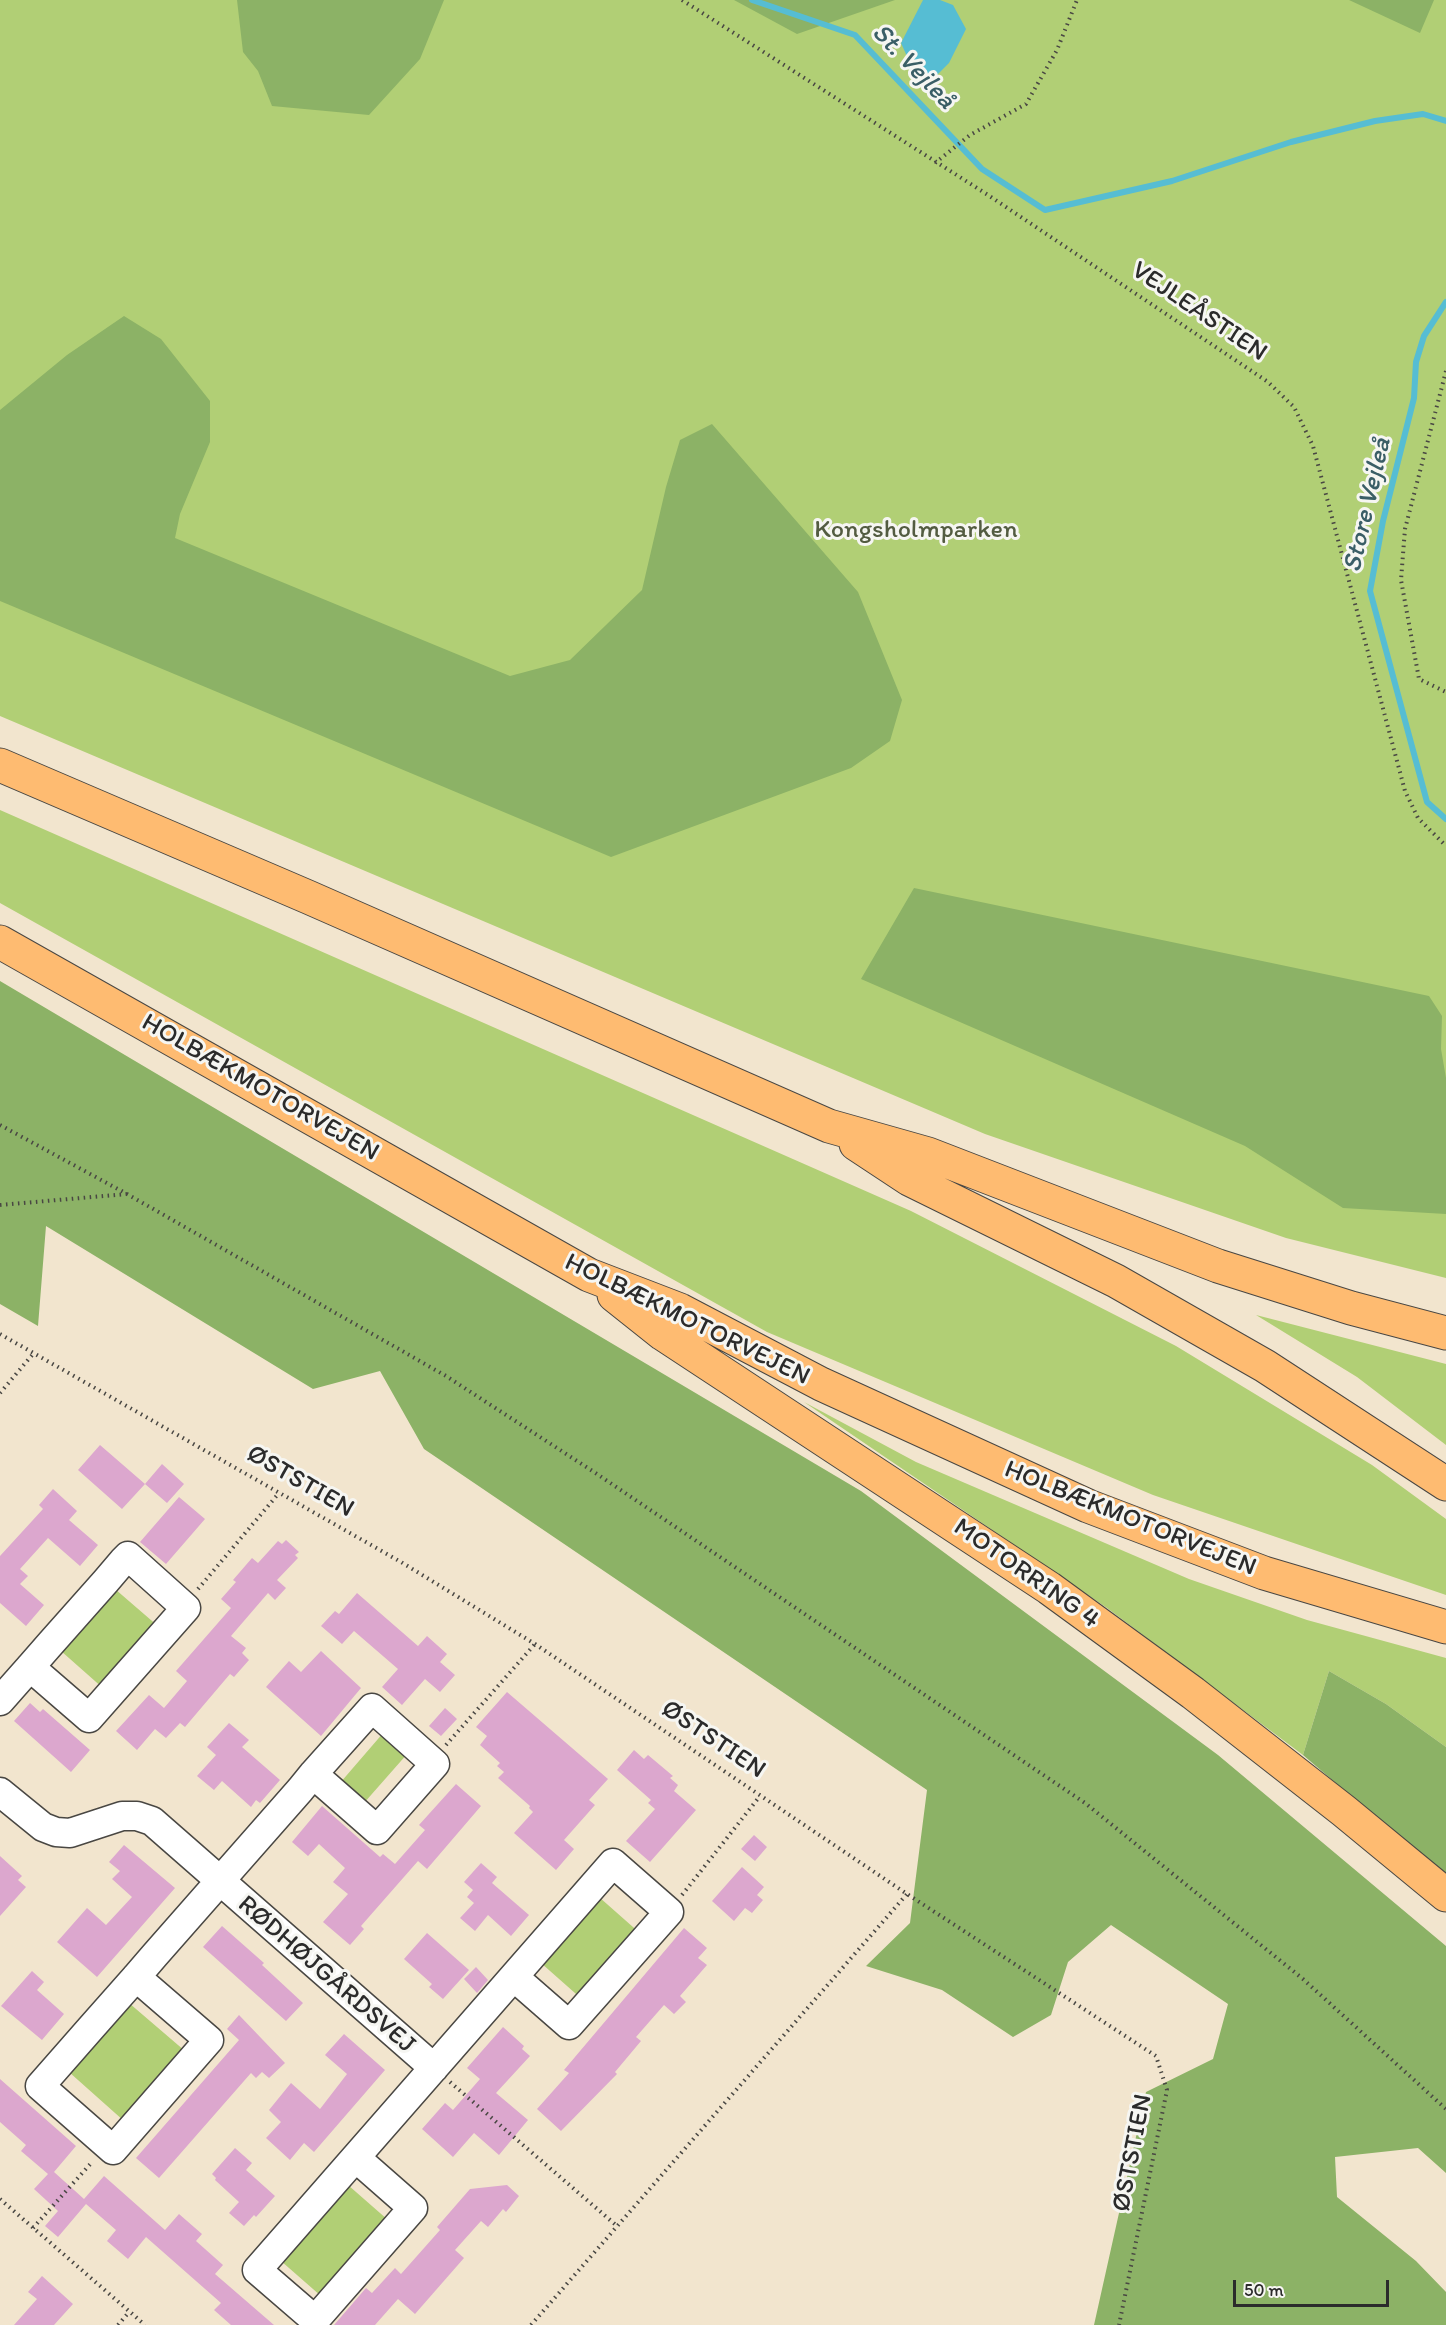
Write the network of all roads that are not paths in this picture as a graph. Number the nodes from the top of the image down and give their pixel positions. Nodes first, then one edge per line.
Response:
1 (0, 765) edge
2 (0, 942) edge
3 (829, 1126) junction
4 (590, 1275) junction
5 (1446, 1333) edge
6 (1446, 1484) edge
7 (1446, 1626) edge
8 (30, 1666) junction
9 (0, 1701) edge
10 (313, 1774) junction
11 (0, 1792) edge
12 (219, 1882) junction
13 (1446, 1895) edge
14 (136, 1977) junction
15 (514, 1977) junction
16 (434, 2068) junction
17 (356, 2158) junction

1 - 3 highway
2 - 4 highway, HOLBÆKMOTORVEJEN
3 - 5 highway
3 - 6 highway
4 - 7 highway, HOLBÆKMOTORVEJEN
4 - 13 highway, MOTORRING 4
8 - 8 street
8 - 9 street
10 - 10 street, RØDHØJGÅRDSVEJ
10 - 12 street, RØDHØJGÅRDSVEJ
11 - 12 street, RØDHØJGÅRDSVEJ
12 - 14 street, RØDHØJGÅRDSVEJ
12 - 16 street, RØDHØJGÅRDSVEJ
14 - 14 street, RØDHØJGÅRDSVEJ
15 - 15 street, RØDHØJGÅRDSVEJ
15 - 16 street, RØDHØJGÅRDSVEJ
16 - 17 street, RØDHØJGÅRDSVEJ
17 - 17 street, RØDHØJGÅRDSVEJ

